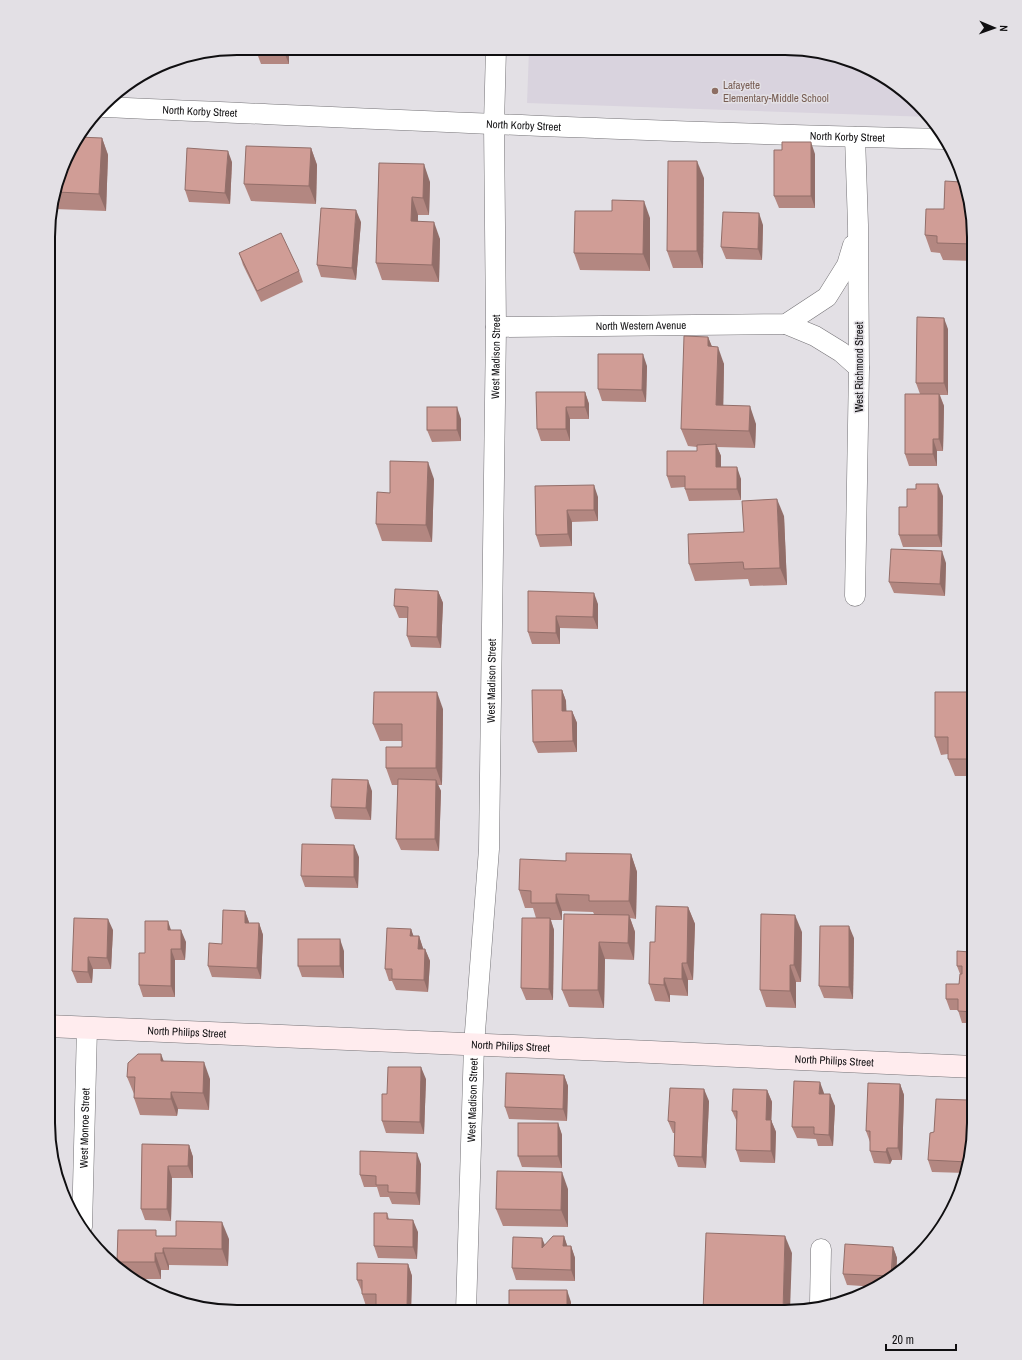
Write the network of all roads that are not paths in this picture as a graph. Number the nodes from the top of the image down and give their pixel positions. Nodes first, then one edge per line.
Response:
1 (496, 55) edge
2 (109, 107) edge
3 (494, 124) junction
4 (854, 137) junction
5 (938, 139) edge
6 (858, 226) junction
7 (786, 324) junction
8 (496, 327) junction
9 (859, 368) junction
10 (855, 596) dead end
11 (55, 1026) edge
12 (87, 1028) junction
13 (474, 1045) junction
14 (967, 1067) edge
15 (82, 1219) edge
16 (821, 1249) dead end
17 (820, 1301) edge
18 (466, 1305) edge

1 - 3 street, West Madison Street
2 - 3 street, North Korby Street
3 - 4 street, North Korby Street
3 - 8 street, West Madison Street
4 - 5 street, North Korby Street
4 - 6 street, West Richmond Street
6 - 7 street
6 - 9 street, West Richmond Street
7 - 8 street, North Western Avenue
7 - 9 street, North Western Avenue
8 - 13 street, West Madison Street
9 - 10 street, West Richmond Street
11 - 12 street, North Philips Street
12 - 13 street, North Philips Street
12 - 15 street, West Monroe Street
13 - 14 street, North Philips Street
13 - 18 street, West Madison Street
16 - 17 street

